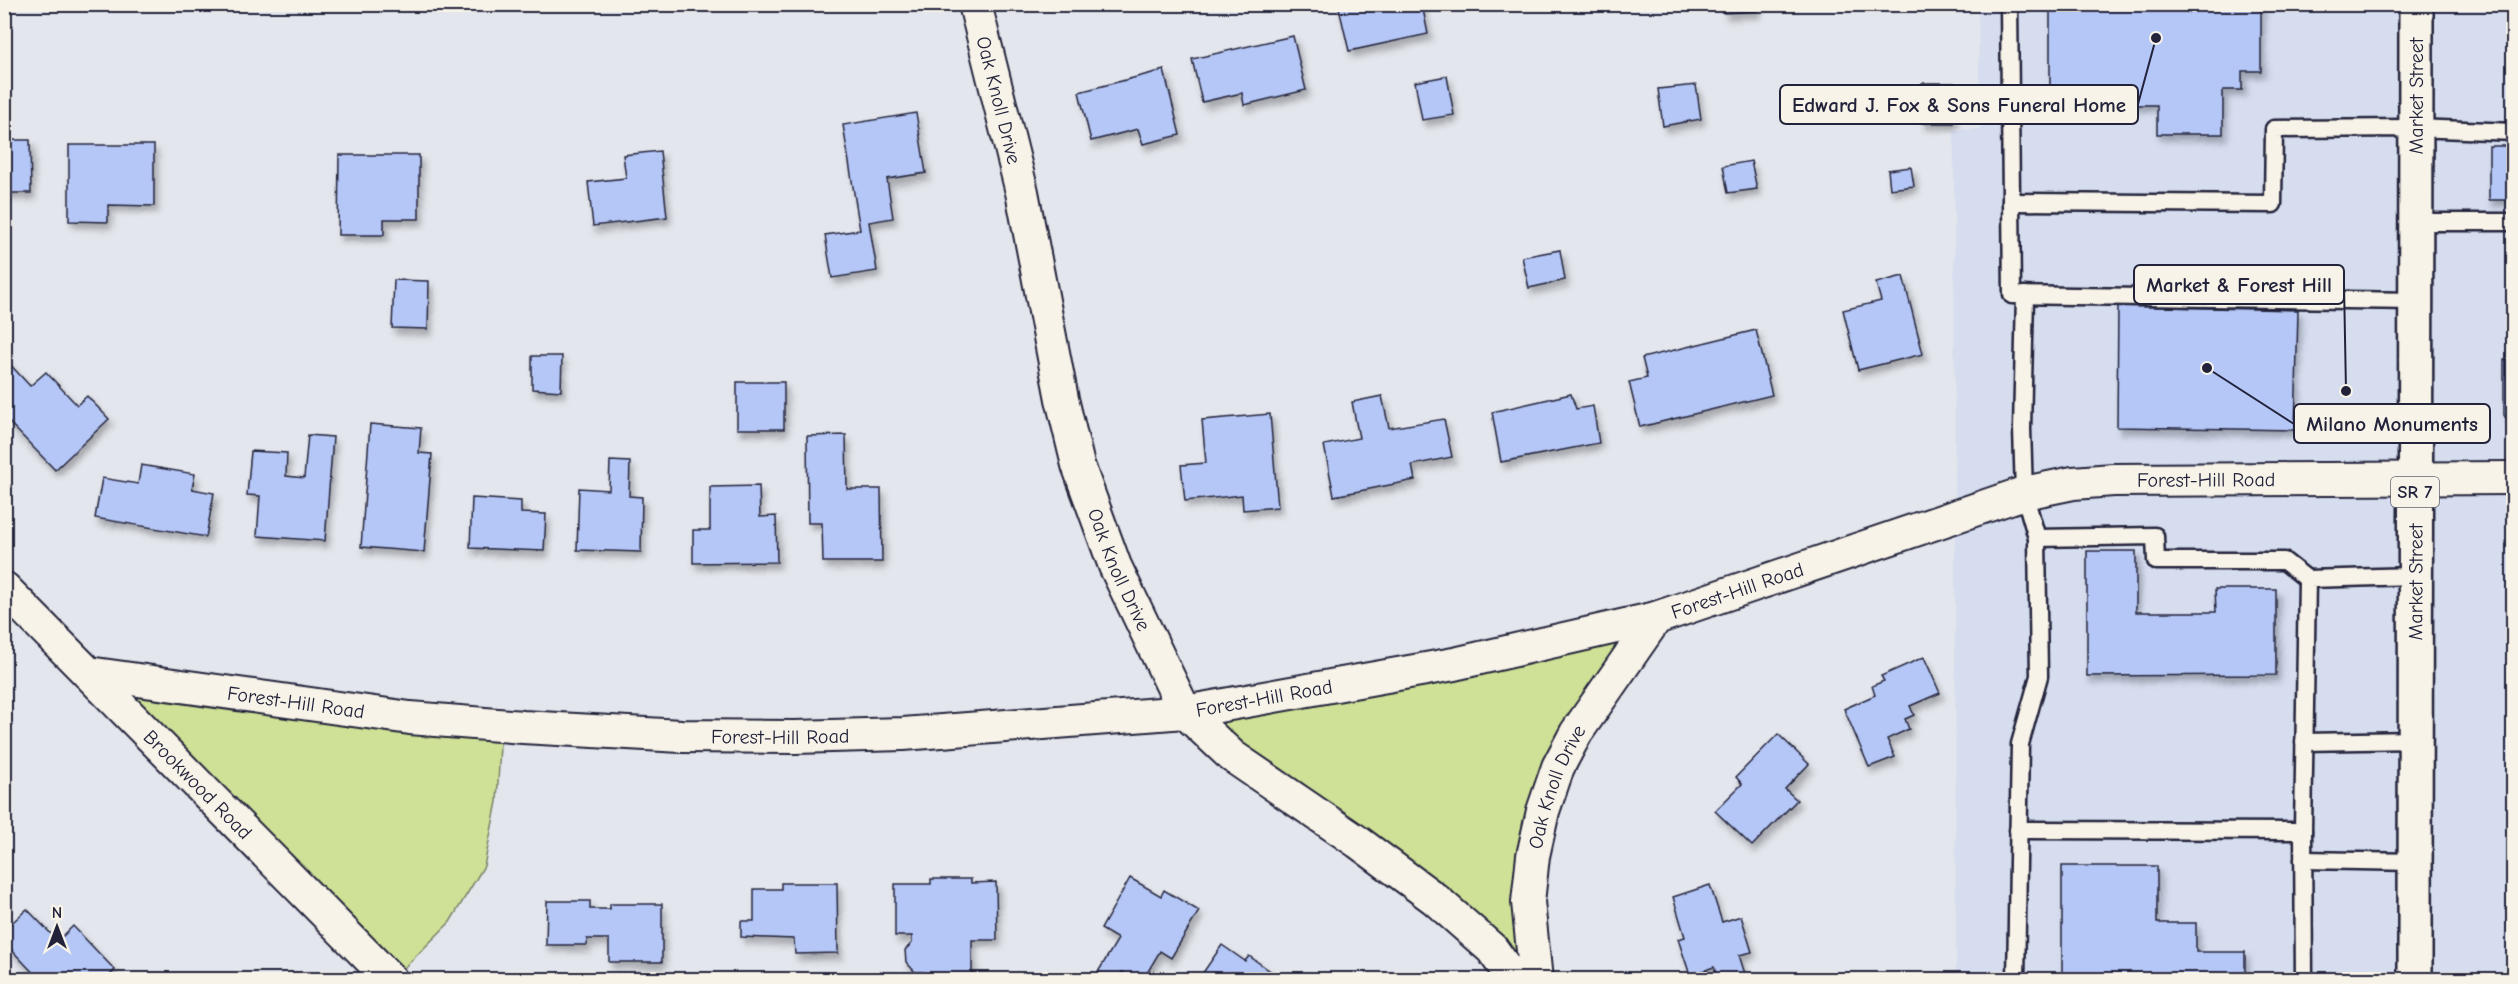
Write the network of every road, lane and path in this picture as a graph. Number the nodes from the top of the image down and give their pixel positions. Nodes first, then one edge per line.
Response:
1 (975, 4) edge
2 (2009, 4) edge
3 (2416, 4) edge
4 (2415, 128) junction
5 (2514, 132) edge
6 (2011, 202) junction
7 (2415, 222) junction
8 (2514, 222) edge
9 (2025, 295) junction
10 (2415, 301) junction
11 (2415, 478) junction
12 (2514, 478) edge
13 (2024, 493) junction
14 (2037, 538) junction
15 (2415, 576) junction
16 (2307, 579) junction
17 (4, 588) edge
18 (1656, 618) junction
19 (88, 673) junction
20 (1185, 712) junction
21 (2415, 740) junction
22 (2304, 742) junction
23 (2018, 830) junction
24 (2302, 831) junction
25 (2302, 860) junction
26 (2415, 862) junction
27 (391, 980) edge
28 (1514, 980) edge
29 (1536, 980) edge
30 (2016, 980) edge
31 (2304, 980) edge
32 (2415, 980) edge

1 - 20 street, Oak Knoll Drive
2 - 6 lane
3 - 4 main road, Market Street / SR 7
4 - 5 lane
4 - 6 lane
4 - 7 main road, Market Street / SR 7
6 - 9 lane
7 - 8 lane
7 - 10 main road, Market Street / SR 7
9 - 10 lane
9 - 13 lane
10 - 11 main road, Market Street / SR 7
11 - 12 street, Forest-Hill Road
11 - 13 street, Forest-Hill Road
11 - 15 main road, Market Street / SR 7
13 - 14 lane
13 - 18 street, Forest-Hill Road
14 - 16 lane
14 - 23 lane
15 - 16 lane
15 - 21 main road, Market Street / SR 7
16 - 22 lane
17 - 19 street, Brookwood Road
18 - 20 street, Forest-Hill Road
18 - 29 street, Oak Knoll Drive
19 - 20 street, Forest-Hill Road
19 - 27 street, Brookwood Road
20 - 28 street, Oak Knoll Drive
21 - 22 lane
21 - 26 main road, Market Street / SR 7
22 - 24 lane
23 - 24 lane
23 - 30 lane
24 - 25 lane
25 - 26 lane
25 - 31 lane
26 - 32 main road, Market Street / SR 7

